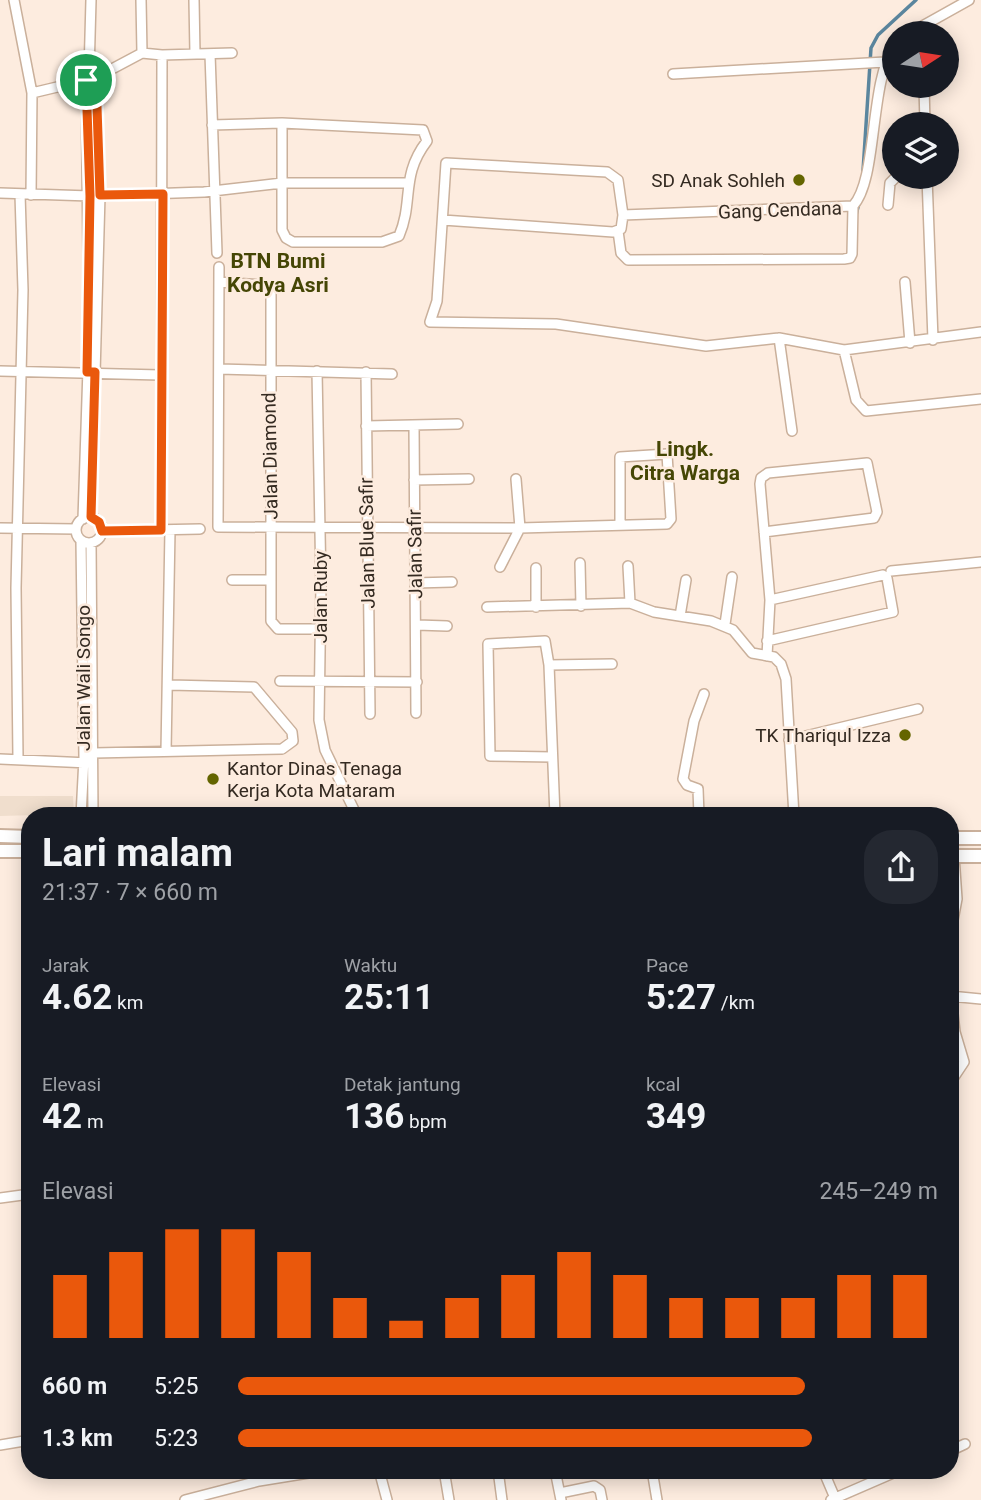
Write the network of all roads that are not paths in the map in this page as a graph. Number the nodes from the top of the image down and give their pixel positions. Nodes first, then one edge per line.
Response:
1 (14, 0) edge
2 (91, 0) edge
3 (141, 0) edge
4 (194, 0) edge
5 (969, 0) edge
6 (935, 21) edge
7 (142, 53) junction
8 (232, 53) dead end
9 (195, 54) junction
10 (210, 54) junction
11 (162, 55) junction
12 (882, 58) edge
13 (876, 64) junction
14 (673, 74) dead end
15 (90, 77) junction
16 (32, 93) junction
17 (282, 123) junction
18 (212, 125) junction
19 (282, 183) junction
20 (407, 183) junction
21 (889, 189) edge
22 (927, 189) edge
23 (215, 190) junction
24 (0, 192) edge
25 (20, 194) junction
26 (163, 194) junction
27 (31, 195) junction
28 (95, 195) junction
29 (888, 205) dead end
30 (853, 206) junction
31 (623, 215) junction
32 (443, 220) junction
33 (615, 232) junction
34 (217, 253) dead end
35 (219, 267) dead end
36 (219, 282) junction
37 (905, 282) dead end
38 (981, 332) edge
39 (779, 338) junction
40 (933, 340) junction
41 (910, 343) junction
42 (844, 350) junction
43 (219, 369) junction
44 (269, 370) junction
45 (0, 371) edge
46 (317, 371) junction
47 (21, 372) junction
48 (95, 372) junction
49 (366, 372) junction
50 (392, 374) dead end
51 (160, 376) junction
52 (981, 399) edge
53 (458, 424) dead end
54 (414, 425) junction
55 (366, 426) junction
56 (792, 431) dead end
57 (469, 479) dead end
58 (516, 479) dead end
59 (414, 480) junction
60 (87, 518) junction
61 (620, 524) junction
62 (0, 528) edge
63 (200, 528) dead end
64 (319, 528) junction
65 (415, 528) junction
66 (520, 528) junction
67 (17, 529) junction
68 (76, 529) junction
69 (271, 529) junction
70 (366, 529) junction
71 (165, 530) junction
72 (102, 531) junction
73 (764, 532) junction
74 (86, 542) junction
75 (981, 562) edge
76 (580, 563) dead end
77 (628, 566) dead end
78 (500, 568) dead end
79 (536, 568) dead end
80 (891, 571) dead end
81 (732, 577) dead end
82 (232, 580) dead end
83 (271, 580) junction
84 (686, 580) dead end
85 (452, 582) dead end
86 (415, 583) junction
87 (770, 600) junction
88 (630, 603) junction
89 (581, 606) junction
90 (487, 607) dead end
91 (536, 607) junction
92 (680, 616) junction
93 (726, 624) junction
94 (417, 625) junction
95 (447, 626) dead end
96 (320, 629) junction
97 (767, 641) junction
98 (766, 656) junction
99 (612, 664) dead end
100 (549, 665) junction
101 (370, 680) junction
102 (280, 681) dead end
103 (321, 681) junction
104 (417, 682) junction
105 (169, 685) junction
106 (704, 694) dead end
107 (918, 709) dead end
108 (416, 713) dead end
109 (370, 714) dead end
110 (789, 740) junction
111 (166, 751) junction
112 (552, 757) junction
113 (18, 758) junction
114 (94, 758) junction
115 (0, 759) edge
116 (83, 763) junction
117 (81, 807) edge
118 (93, 807) edge
119 (353, 807) edge
120 (555, 807) edge
121 (699, 807) edge
122 (793, 807) edge
123 (0, 836) edge
124 (21, 836) edge
125 (959, 838) edge
126 (981, 838) edge
127 (0, 851) edge
128 (21, 851) edge
129 (959, 856) edge
130 (981, 856) edge
131 (959, 995) edge
132 (981, 999) edge
133 (959, 1045) edge
134 (959, 1070) edge
135 (21, 1195) edge
136 (0, 1198) edge
137 (21, 1442) edge
138 (965, 1444) dead end
139 (0, 1445) edge
140 (959, 1447) edge
141 (271, 1479) edge
142 (381, 1479) edge
143 (446, 1479) edge
144 (499, 1479) edge
145 (654, 1479) edge
146 (826, 1479) edge
147 (873, 1479) edge
148 (560, 1496) edge
149 (833, 1499) edge
150 (184, 1500) edge
151 (387, 1500) edge
152 (449, 1500) edge
153 (502, 1500) edge
154 (602, 1500) edge
155 (657, 1500) edge

1 - 16 street
2 - 15 street
3 - 7 street
4 - 9 street
5 - 6 street
7 - 11 street
7 - 15 street
8 - 10 street
9 - 10 street
9 - 11 street
10 - 18 street
11 - 26 street
12 - 13 street, Gang Cendana
13 - 14 street
13 - 30 street, Gang Cendana
15 - 16 street
15 - 28 street
16 - 27 street
17 - 18 street
17 - 19 street
17 - 20 street
18 - 23 street
19 - 20 street
19 - 20 street
19 - 23 street
21 - 29 street
22 - 40 street
23 - 26 street
23 - 34 street
24 - 25 street
25 - 27 street
25 - 47 street
26 - 28 street
26 - 51 street
27 - 28 street
28 - 48 street
30 - 31 street, Gang Cendana
30 - 33 street
31 - 32 street
31 - 33 street
32 - 33 street
32 - 39 street
35 - 36 street
36 - 43 street
36 - 44 street, Jalan Diamond
37 - 41 street
38 - 40 street
39 - 42 street
39 - 56 street
40 - 41 street
41 - 42 street
42 - 52 street
43 - 44 street
43 - 69 street
44 - 46 street
44 - 69 street, Jalan Diamond
45 - 47 street
46 - 49 street
46 - 64 street, Jalan Ruby
47 - 48 street
47 - 67 street
48 - 51 street
48 - 60 street
49 - 50 street
49 - 55 street, Jalan Blue Safir
51 - 71 street
53 - 54 street
54 - 55 street
54 - 59 street, Jalan Safir
55 - 70 street, Jalan Blue Safir
57 - 59 street
58 - 66 street
59 - 65 street, Jalan Safir
60 - 68 street
60 - 72 street
61 - 61 street
61 - 66 street
62 - 67 street
63 - 71 street
64 - 69 street
64 - 70 street
64 - 96 street, Jalan Ruby
65 - 66 street
65 - 70 street
65 - 86 street, Jalan Safir
66 - 78 street
67 - 68 street
67 - 113 street
68 - 74 street
69 - 83 street, Jalan Diamond
70 - 101 street, Jalan Blue Safir
71 - 72 street
71 - 105 street
72 - 74 street
73 - 73 street
73 - 87 street
74 - 114 street, Jalan Wali Songo
74 - 116 street, Jalan Wali Songo
75 - 80 street
76 - 89 street
77 - 88 street
79 - 91 street
81 - 93 street
82 - 83 street
83 - 96 street, Jalan Diamond
84 - 92 street
85 - 86 street
86 - 94 street, Jalan Safir
87 - 97 street
87 - 97 street
88 - 89 street
88 - 92 street
89 - 91 street
90 - 91 street
92 - 93 street
93 - 98 street
94 - 95 street
94 - 104 street, Jalan Safir
96 - 103 street, Jalan Ruby
97 - 98 street
98 - 110 street
99 - 100 street
100 - 112 street
100 - 112 street
101 - 103 street
101 - 104 street
101 - 109 street, Jalan Blue Safir
102 - 103 street
103 - 119 street, Jalan Ruby
104 - 108 street, Jalan Safir
105 - 111 street
105 - 111 street
106 - 121 street
107 - 110 street
110 - 122 street
111 - 114 street
112 - 120 street
113 - 115 street
113 - 116 street
114 - 116 street
114 - 118 street, Jalan Wali Songo
116 - 117 street, Jalan Wali Songo
123 - 124 main road
125 - 126 main road
127 - 128 main road
129 - 130 main road
131 - 132 street
133 - 134 street
135 - 136 street
137 - 139 street
138 - 140 street
141 - 150 street
142 - 151 street
143 - 152 street
144 - 153 street
145 - 155 street
146 - 149 street
147 - 149 street
148 - 154 street

